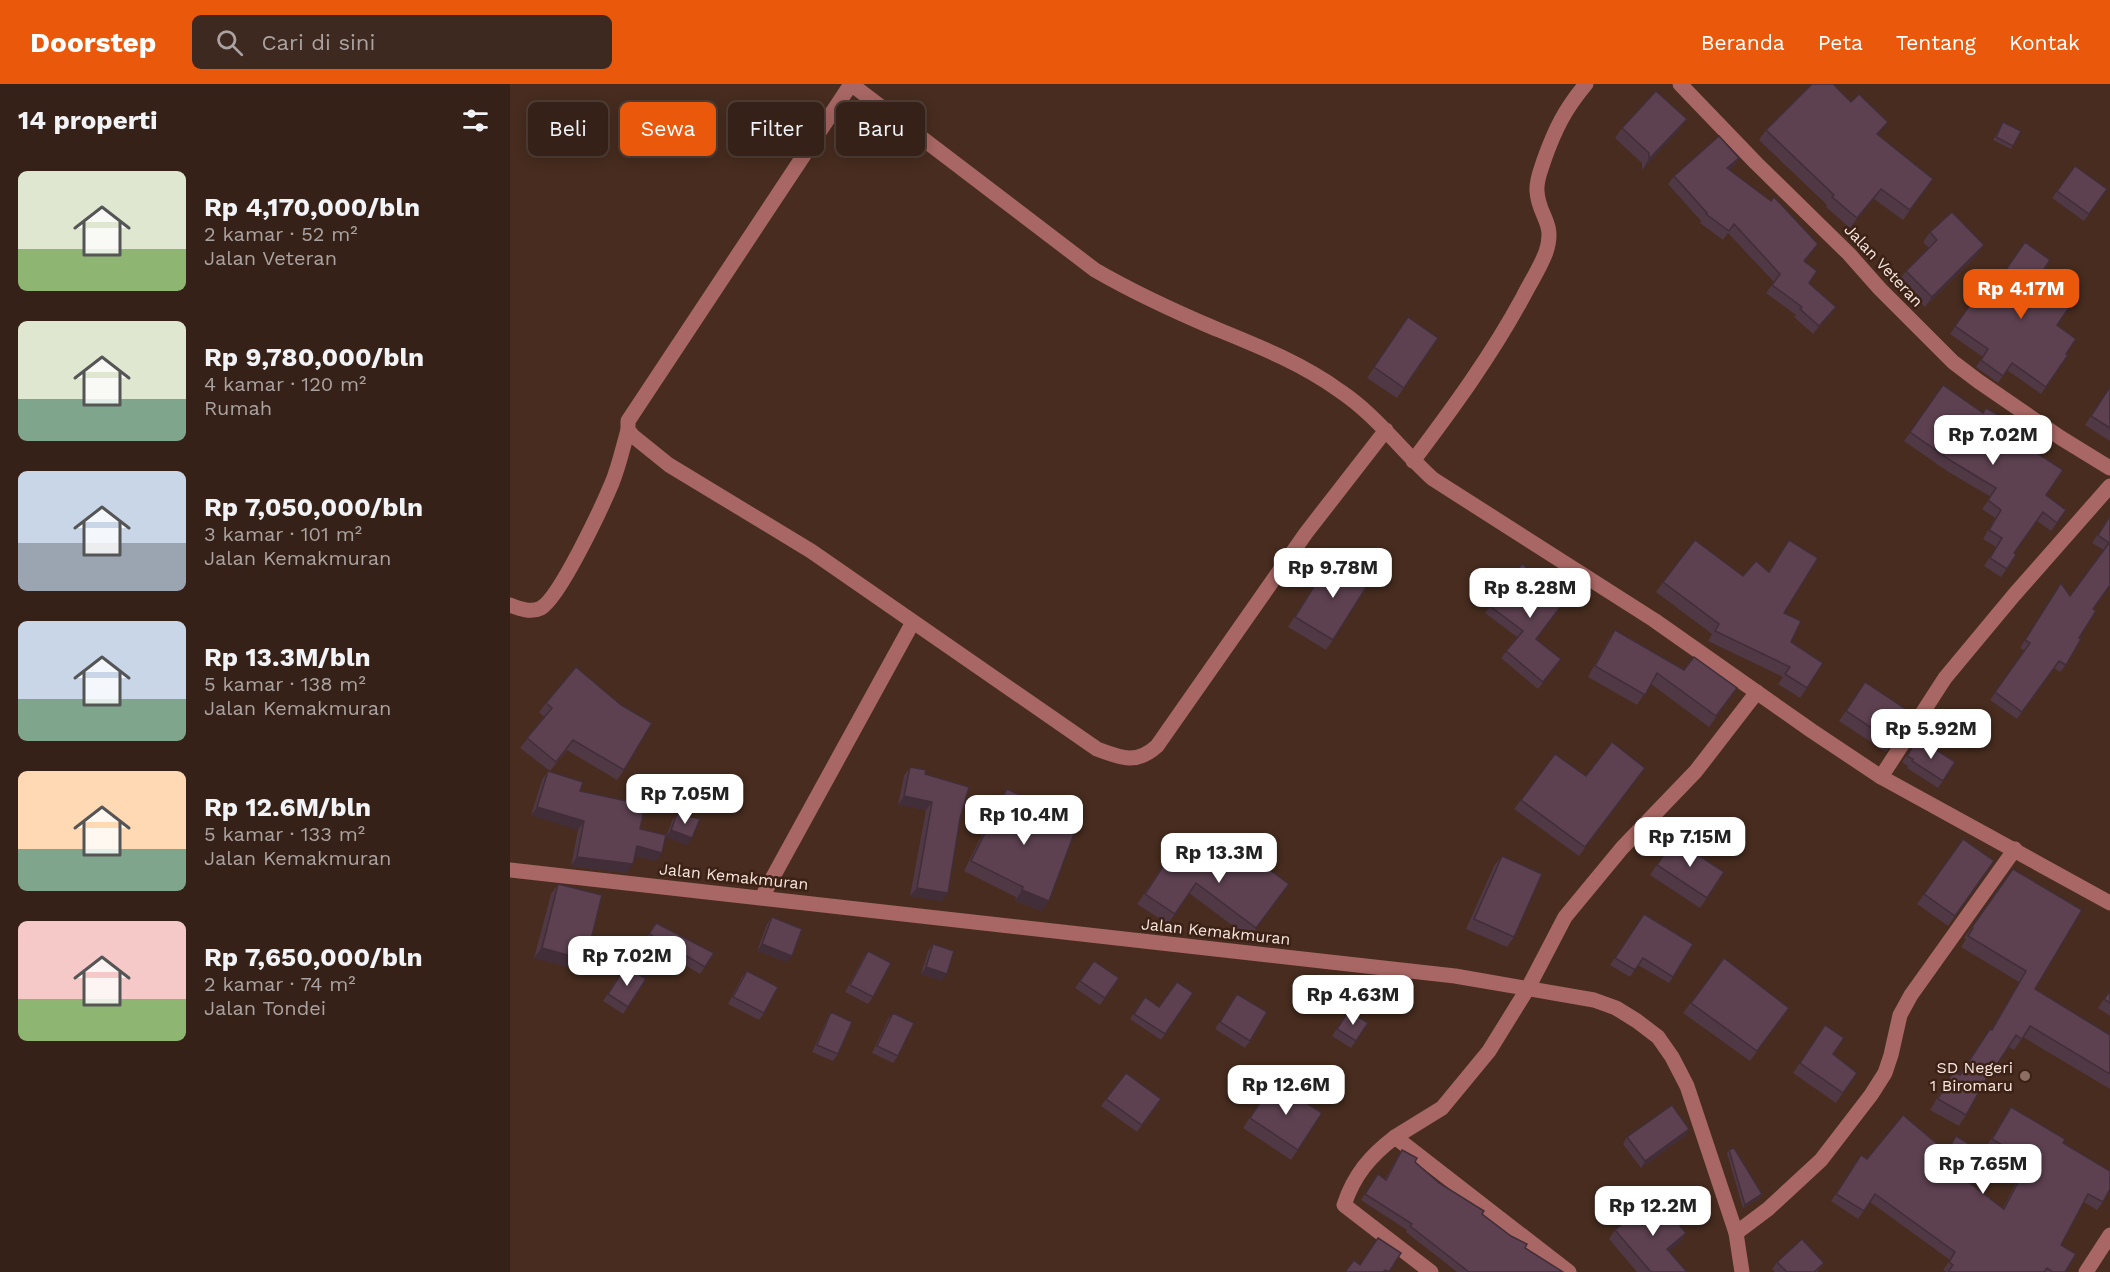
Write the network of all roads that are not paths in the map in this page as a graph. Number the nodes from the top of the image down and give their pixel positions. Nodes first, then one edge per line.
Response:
1 (1586, 84) edge
2 (1680, 84) edge
3 (628, 430) junction
4 (1386, 430) junction
5 (1413, 461) junction
6 (2110, 468) edge
7 (2110, 486) edge
8 (510, 605) edge
9 (913, 622) junction
10 (1756, 692) junction
11 (1881, 777) junction
12 (2015, 849) junction
13 (510, 870) edge
14 (762, 897) junction
15 (2110, 903) edge
16 (1528, 988) junction
17 (1395, 1137) junction
18 (1736, 1233) junction
19 (2110, 1235) edge
20 (1431, 1272) edge
21 (1569, 1272) edge
22 (1742, 1272) edge
23 (2086, 1272) edge

1 - 5 street
2 - 6 street, Jalan Veteran
3 - 4 street
3 - 8 street
3 - 9 street
4 - 5 street
4 - 9 street
5 - 10 street
7 - 11 street
9 - 14 street
10 - 11 street
10 - 16 street
11 - 12 street
12 - 15 street
12 - 18 street
13 - 14 street, Jalan Kemakmuran
14 - 16 street, Jalan Kemakmuran
16 - 17 street
16 - 18 street, Jalan Kemakmuran
17 - 20 street
17 - 21 street
18 - 22 street, Jalan Kemakmuran
19 - 23 street

